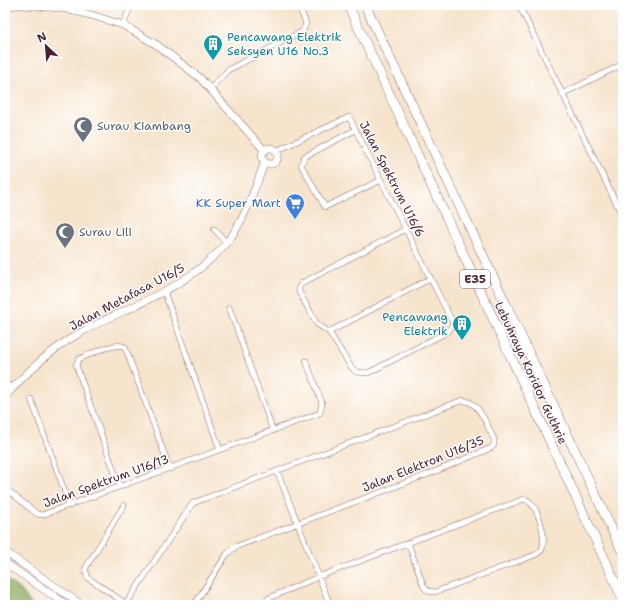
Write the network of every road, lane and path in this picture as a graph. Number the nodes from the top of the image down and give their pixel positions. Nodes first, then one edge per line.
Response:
1 (19, 5) edge
2 (24, 5) edge
3 (132, 5) edge
4 (298, 5) edge
5 (348, 5) edge
6 (365, 5) edge
7 (519, 5) edge
8 (5, 6) edge
9 (123, 25) junction
10 (623, 64) edge
11 (210, 89) junction
12 (562, 94) junction
13 (356, 130) junction
14 (265, 151) junction
15 (276, 151) junction
16 (265, 162) junction
17 (381, 180) junction
18 (623, 217) edge
19 (214, 229) dead end
20 (406, 229) junction
21 (226, 242) junction
22 (431, 278) junction
23 (164, 292) junction
24 (229, 307) dead end
25 (329, 332) junction
26 (306, 361) dead end
27 (5, 384) edge
28 (12, 389) junction
29 (5, 397) edge
30 (31, 399) dead end
31 (273, 431) junction
32 (220, 450) junction
33 (170, 469) junction
34 (277, 471) junction
35 (120, 487) junction
36 (5, 488) edge
37 (124, 505) dead end
38 (70, 506) junction
39 (297, 523) junction
40 (408, 543) junction
41 (5, 552) edge
42 (623, 553) edge
43 (5, 563) edge
44 (318, 577) junction
45 (623, 599) edge
46 (127, 604) edge
47 (67, 605) edge
48 (82, 605) edge
49 (194, 605) edge
50 (263, 605) edge
51 (330, 605) edge

1 - 8 street
2 - 9 street
3 - 9 street
4 - 11 street
5 - 45 highway, Lebuhraya Koridor Guthrie / E35
6 - 42 highway, Lebuhraya Koridor Guthrie / E35
7 - 12 street
9 - 11 street
10 - 12 street
11 - 14 street
12 - 18 street
13 - 15 street, Jalan Spektrum U16/6
13 - 17 street, Jalan Spektrum U16/6
13 - 17 street
14 - 15 street
14 - 16 street
15 - 16 street
16 - 21 street, Jalan Metafasa U16/5
17 - 20 street, Jalan Spektrum U16/6
19 - 21 street
20 - 22 street, Jalan Spektrum U16/6
20 - 25 street
21 - 23 street, Jalan Metafasa U16/5
22 - 25 street
22 - 25 street, Jalan Spektrum U16/6
23 - 28 street, Jalan Metafasa U16/5
23 - 32 street
24 - 31 street
26 - 31 street, Jalan Spektrum U16/13
27 - 28 street
28 - 29 street, Jalan Metafasa U16/5
30 - 38 street
31 - 32 street, Jalan Spektrum U16/13
32 - 33 street, Jalan Spektrum U16/13
33 - 35 street, Jalan Spektrum U16/13
33 - 35 street
34 - 39 street
34 - 39 street, Jalan Elektron U16/35
34 - 46 street
35 - 38 street, Jalan Spektrum U16/13
36 - 38 street, Jalan Spektrum U16/13
37 - 46 street
39 - 44 street
39 - 49 street
40 - 40 street
40 - 44 street
41 - 48 street
43 - 47 street
44 - 50 street
44 - 51 street

